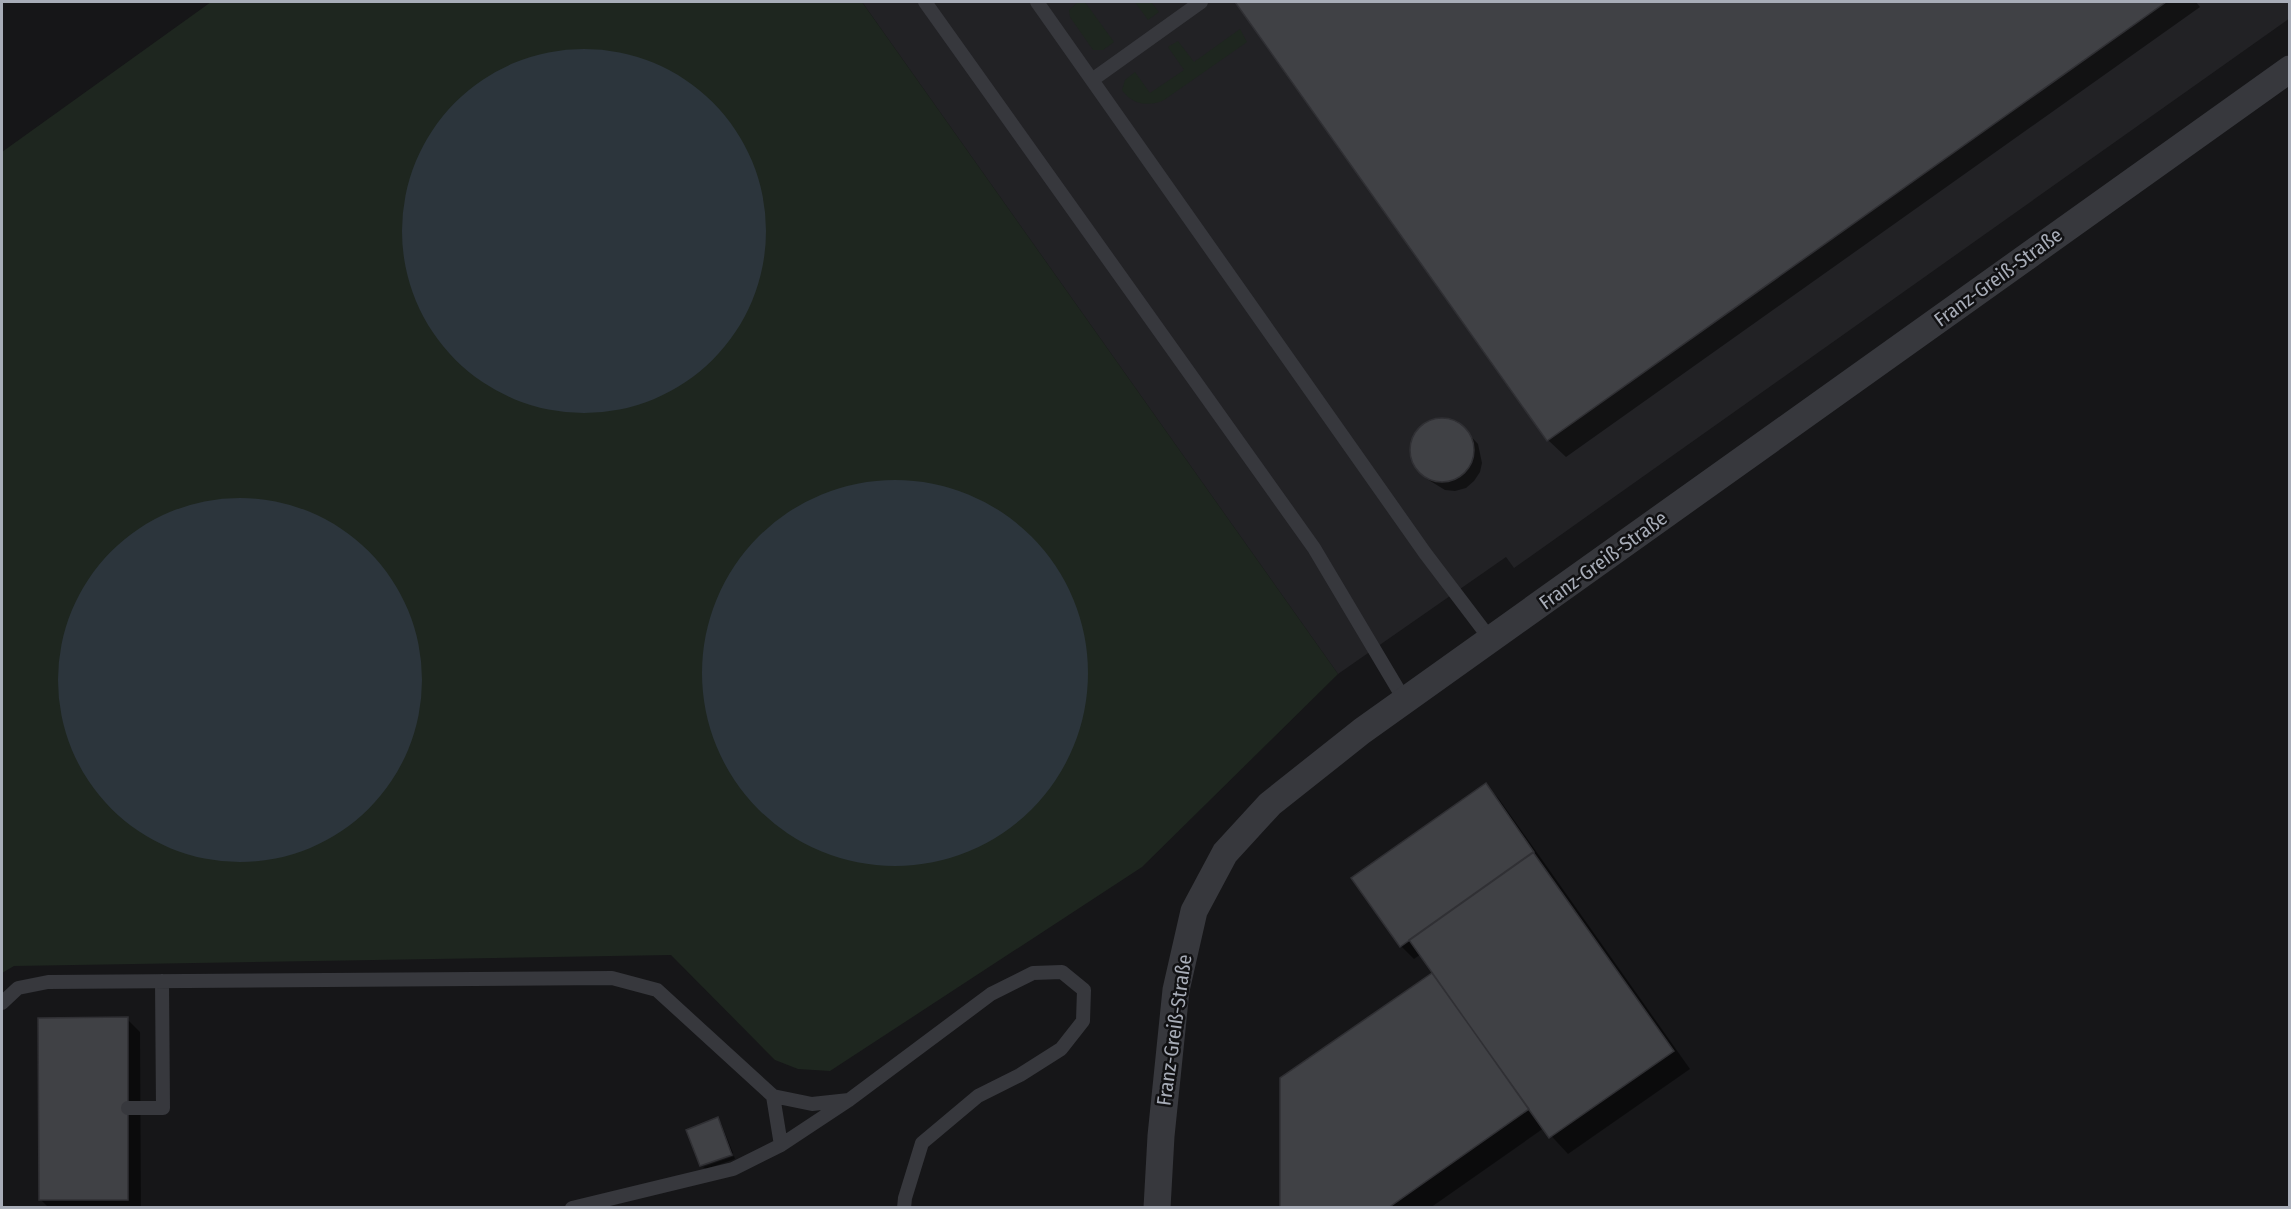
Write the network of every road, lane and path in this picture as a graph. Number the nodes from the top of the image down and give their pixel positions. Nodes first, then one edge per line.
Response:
1 (925, 2) edge
2 (1038, 2) edge
3 (1201, 2) edge
4 (2289, 69) edge
5 (1092, 80) junction
6 (1491, 640) junction
7 (1405, 701) junction
8 (162, 981) junction
9 (2, 1003) edge
10 (773, 1096) junction
11 (849, 1100) junction
12 (128, 1108) dead end
13 (781, 1145) junction
14 (572, 1208) edge
15 (904, 1208) edge
16 (1157, 1208) edge

1 - 7 lane
2 - 5 lane
3 - 5 lane
4 - 6 street, Franz-Greiß-Straße
5 - 6 lane
6 - 7 street, Franz-Greiß-Straße
7 - 16 street, Franz-Greiß-Straße
8 - 9 lane
8 - 10 lane
8 - 12 lane
10 - 11 lane
10 - 13 lane
11 - 13 lane
11 - 15 lane
13 - 14 lane

